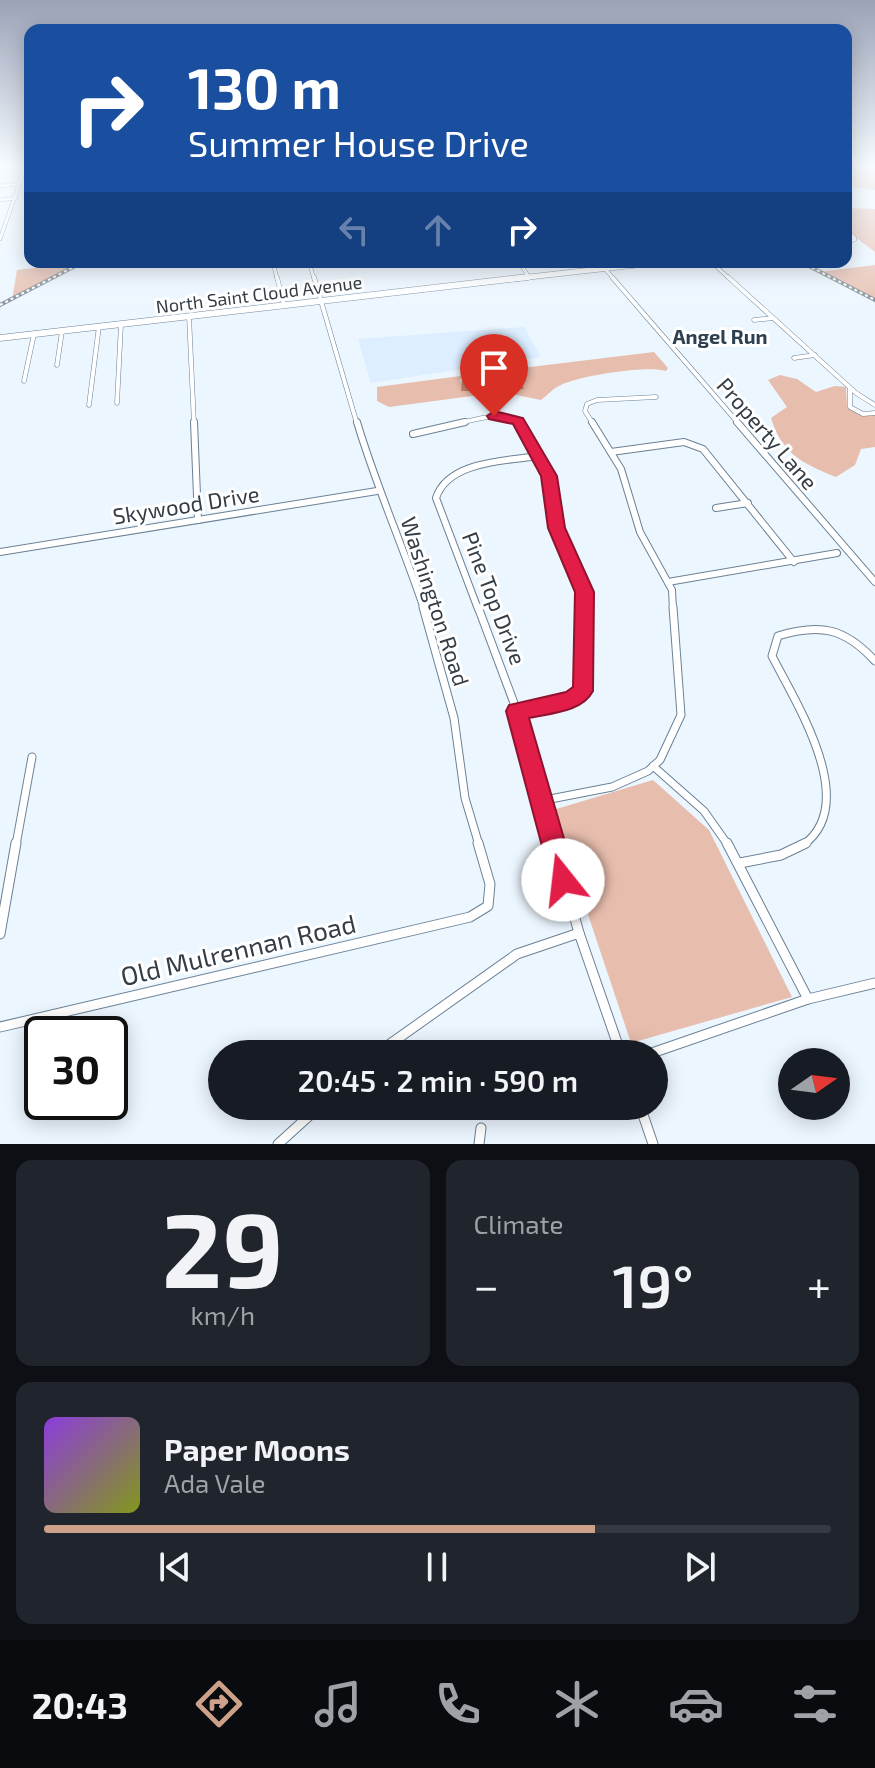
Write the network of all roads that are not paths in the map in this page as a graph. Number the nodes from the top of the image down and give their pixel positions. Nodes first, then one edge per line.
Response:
1 (9, 218) edge
2 (8, 223) junction
3 (0, 224) edge
4 (0, 239) edge
5 (275, 268) edge
6 (311, 268) edge
7 (523, 268) edge
8 (613, 268) edge
9 (718, 268) edge
10 (605, 269) junction
11 (529, 277) junction
12 (320, 301) junction
13 (284, 305) junction
14 (189, 316) junction
15 (773, 318) junction
16 (754, 320) dead end
17 (121, 324) junction
18 (99, 326) junction
19 (62, 331) junction
20 (34, 334) junction
21 (0, 338) edge
22 (815, 355) junction
23 (794, 358) dead end
24 (57, 365) dead end
25 (24, 381) dead end
26 (850, 388) junction
27 (656, 397) dead end
28 (117, 403) dead end
29 (89, 405) dead end
30 (875, 405) edge
31 (875, 413) edge
32 (413, 434) dead end
33 (610, 452) junction
34 (538, 456) junction
35 (377, 491) junction
36 (748, 503) junction
37 (716, 508) dead end
38 (198, 520) junction
39 (0, 552) edge
40 (837, 553) dead end
41 (794, 562) junction
42 (668, 582) junction
43 (875, 582) edge
44 (875, 661) edge
45 (517, 711) junction
46 (32, 757) dead end
47 (653, 766) junction
48 (540, 801) junction
49 (740, 863) junction
50 (484, 909) joint
51 (579, 933) junction
52 (0, 934) edge
53 (875, 983) edge
54 (808, 999) junction
55 (0, 1027) edge
56 (396, 1040) edge
57 (616, 1040) edge
58 (668, 1047) edge
59 (305, 1120) edge
60 (645, 1120) edge
61 (481, 1128) dead end
62 (278, 1144) edge
63 (479, 1144) edge
64 (653, 1144) edge

1 - 2 street
2 - 3 street
2 - 4 street
5 - 13 street
6 - 12 street, Washington Road
7 - 11 street
8 - 10 street, North Saint Cloud Avenue
9 - 15 street
10 - 11 street, North Saint Cloud Avenue
10 - 43 street, Property Lane
11 - 12 street, North Saint Cloud Avenue
12 - 13 street, North Saint Cloud Avenue
12 - 35 street, Washington Road
13 - 14 street, North Saint Cloud Avenue
14 - 17 street, North Saint Cloud Avenue
14 - 38 street
15 - 16 street
15 - 22 street
17 - 18 street, North Saint Cloud Avenue
17 - 28 street
18 - 19 street, North Saint Cloud Avenue
18 - 29 street
19 - 20 street, North Saint Cloud Avenue
19 - 24 street
20 - 21 street, North Saint Cloud Avenue
20 - 25 street
22 - 23 street
22 - 26 street
26 - 30 street
26 - 31 street
27 - 33 street
32 - 34 street
33 - 36 street
33 - 42 street
34 - 45 street
34 - 45 street, Pine Top Drive
35 - 38 street, Skywood Drive
35 - 50 street, Washington Road
36 - 37 street
36 - 41 street
38 - 39 street, Skywood Drive
40 - 41 street
41 - 42 street
42 - 47 street
44 - 49 street
45 - 48 street, Pine Top Drive
46 - 52 street
47 - 48 street
47 - 49 street
48 - 51 street, Pine Top Drive
49 - 54 street
50 - 55 street, Old Mulrennan Road
51 - 56 street
51 - 57 street, Pine Top Drive
53 - 54 street
54 - 58 street
59 - 62 street
60 - 64 street
61 - 63 street

